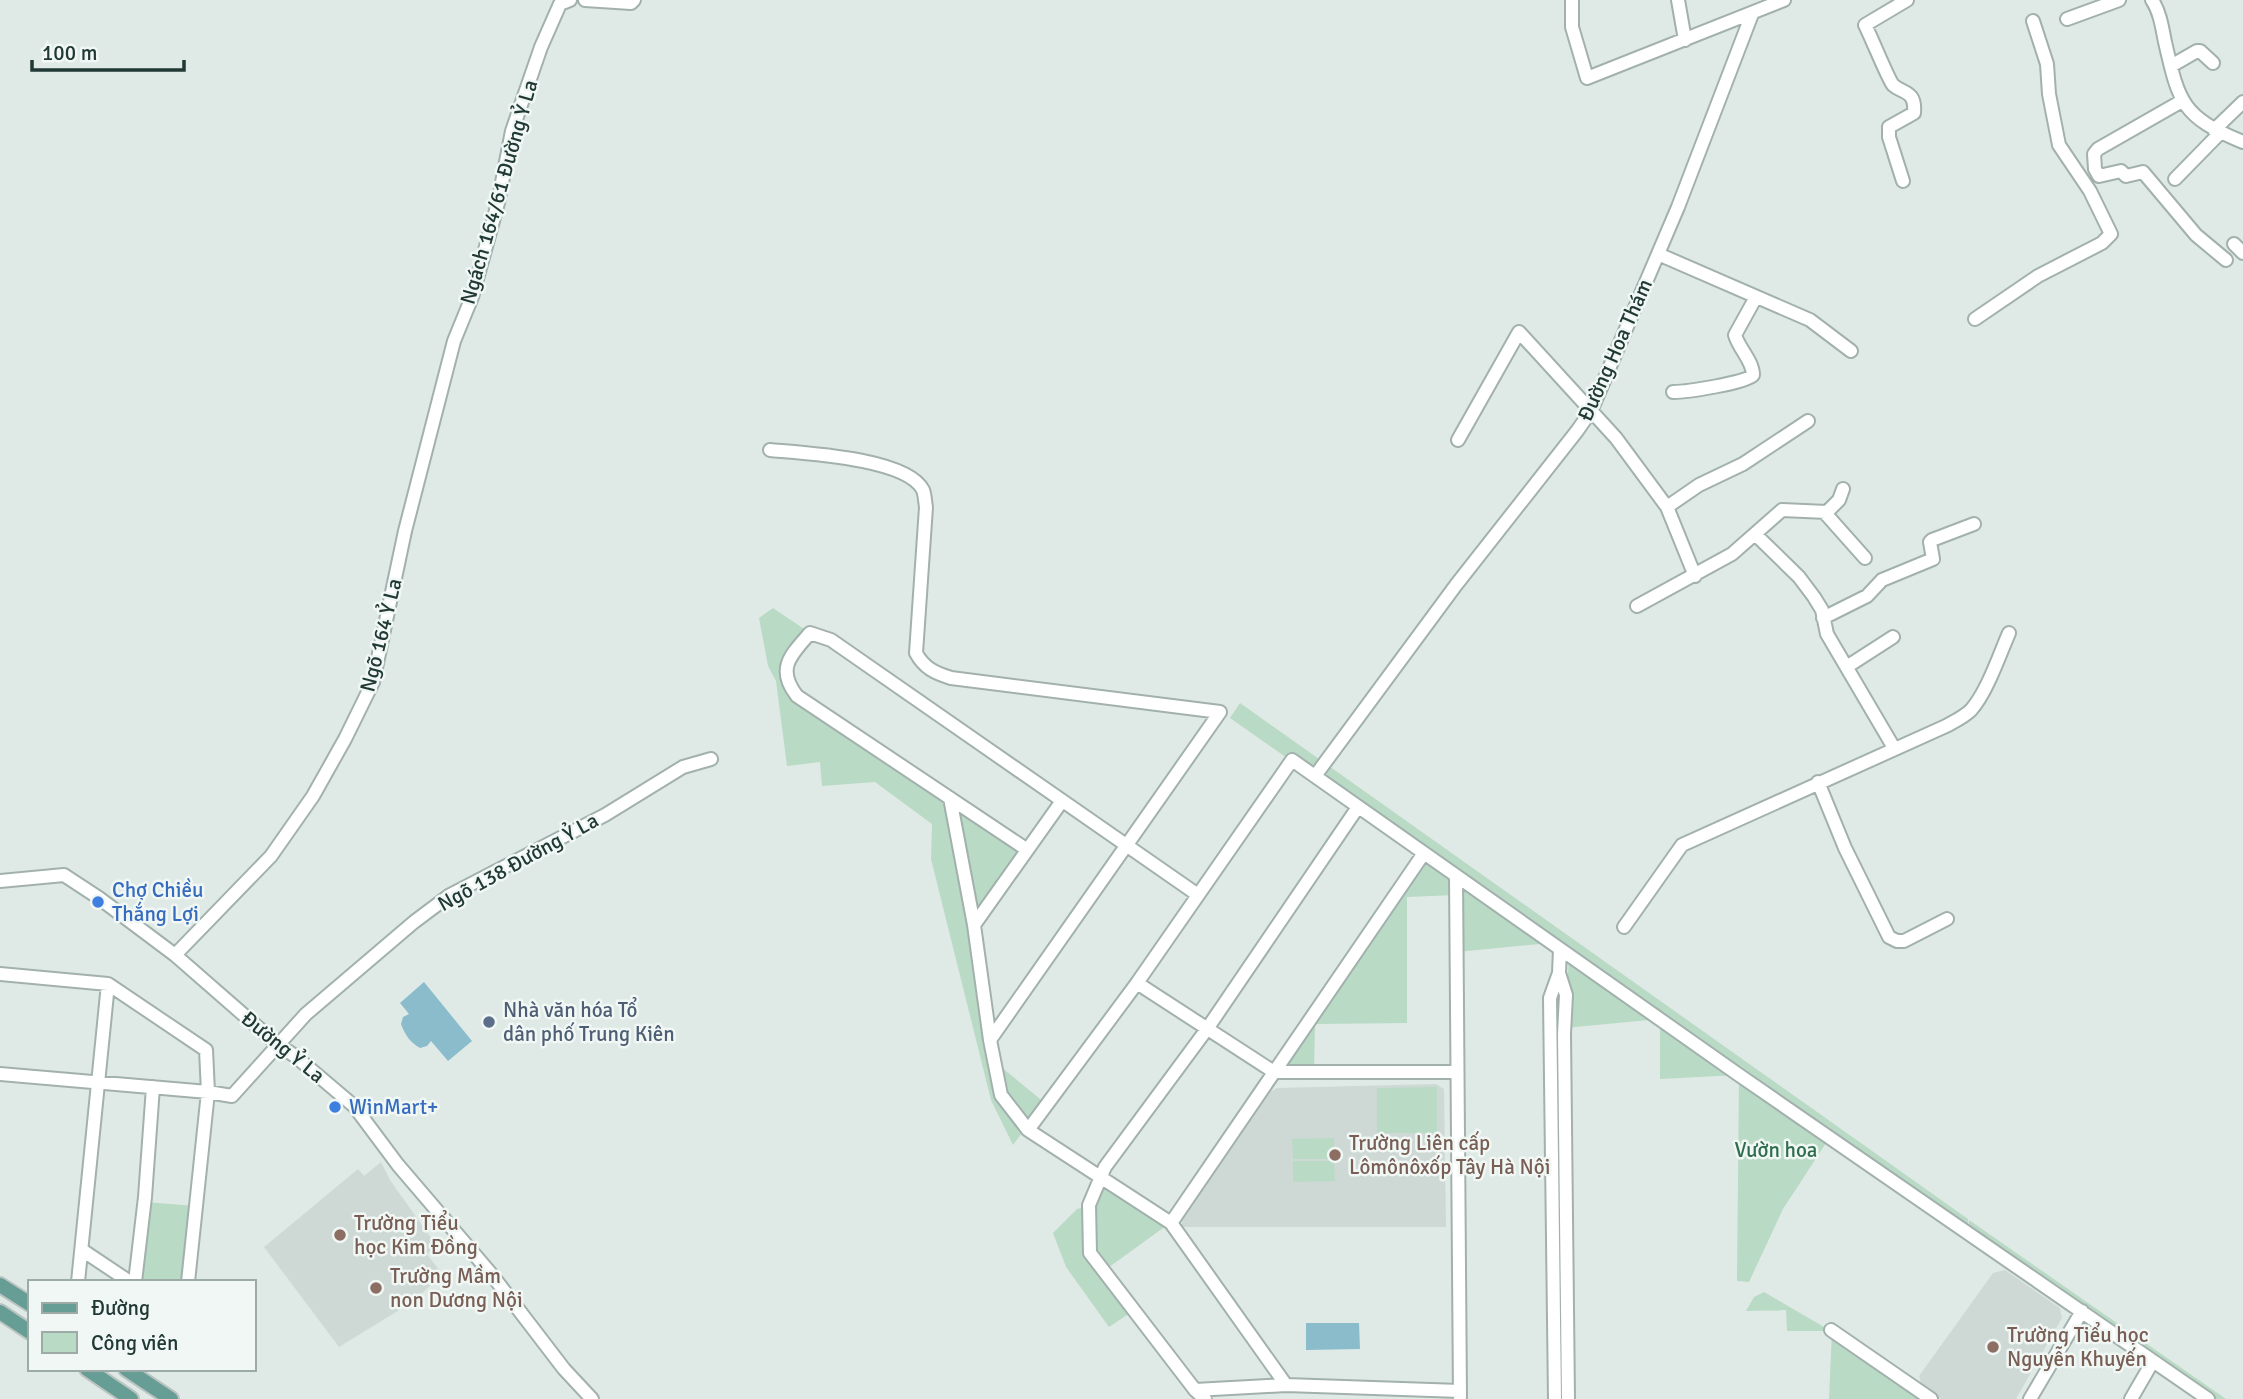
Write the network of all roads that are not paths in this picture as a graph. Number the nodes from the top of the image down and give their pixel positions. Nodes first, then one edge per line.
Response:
1 (585, 0) edge
2 (635, 0) edge
3 (1572, 0) edge
4 (1678, 0) edge
5 (1907, 0) edge
6 (2119, 0) edge
7 (2152, 0) edge
8 (565, 2) edge
9 (1775, 2) edge
10 (1752, 14) junction
11 (2067, 19) dead end
12 (2033, 21) dead end
13 (1685, 40) junction
14 (2213, 63) dead end
15 (2171, 66) junction
16 (2182, 101) junction
17 (2243, 102) edge
18 (2217, 131) junction
19 (2243, 142) edge
20 (2175, 179) dead end
21 (1903, 181) dead end
22 (1658, 254) junction
23 (2226, 261) dead end
24 (1756, 297) junction
25 (1975, 319) dead end
26 (454, 341) joint
27 (1851, 351) dead end
28 (1673, 392) dead end
29 (1591, 411) junction
30 (1808, 421) dead end
31 (1458, 440) dead end
32 (770, 450) dead end
33 (1843, 489) dead end
34 (1667, 507) junction
35 (1825, 513) junction
36 (1973, 524) dead end
37 (1756, 534) junction
38 (1865, 558) dead end
39 (1695, 576) junction
40 (1637, 606) dead end
41 (1823, 618) junction
42 (2008, 633) dead end
43 (1893, 637) dead end
44 (1848, 666) junction
45 (1895, 748) junction
46 (711, 759) dead end
47 (1315, 776) junction
48 (1818, 782) junction
49 (950, 798) junction
50 (1062, 801) junction
51 (1358, 807) junction
52 (1127, 846) junction
53 (1026, 849) junction
54 (1424, 853) junction
55 (1456, 876) junction
56 (0, 881) edge
57 (1198, 895) junction
58 (1947, 919) dead end
59 (974, 925) junction
60 (1624, 927) dead end
61 (1560, 949) junction
62 (175, 955) junction
63 (1559, 973) junction
64 (0, 974) edge
65 (1137, 983) junction
66 (108, 984) junction
67 (1207, 1029) junction
68 (990, 1040) junction
69 (277, 1044) junction
70 (1457, 1072) junction
71 (1274, 1073) junction
72 (0, 1074) edge
73 (98, 1082) junction
74 (153, 1087) junction
75 (208, 1092) junction
76 (1028, 1130) junction
77 (1110, 1161) junction
78 (1099, 1178) junction
79 (1114, 1187) junction
80 (1171, 1223) junction
81 (82, 1250) junction
82 (78, 1280) edge
83 (130, 1280) edge
84 (133, 1280) edge
85 (188, 1280) edge
86 (0, 1284) edge
87 (28, 1303) edge
88 (2082, 1311) junction
89 (0, 1312) edge
90 (1831, 1330) dead end
91 (28, 1331) edge
92 (2153, 1361) junction
93 (90, 1371) edge
94 (130, 1371) edge
95 (1286, 1385) junction
96 (1195, 1390) junction
97 (1229, 1393) edge
98 (1460, 1395) edge
99 (131, 1399) edge
100 (171, 1399) edge
101 (593, 1399) edge
102 (1205, 1399) edge
103 (1555, 1399) edge
104 (1568, 1399) edge
105 (1931, 1399) edge
106 (2030, 1399) edge
107 (2131, 1399) edge
108 (2208, 1399) edge

1 - 2 street
3 - 13 street
4 - 13 street
5 - 21 street
6 - 11 street
7 - 15 street
8 - 26 street, Ngách 164/61 Đường Ỷ La
9 - 10 street
10 - 13 street
10 - 22 street, Đường Hoa Thám
12 - 25 street
14 - 15 street
15 - 16 street
16 - 18 street
16 - 23 street
17 - 18 street
18 - 19 street
18 - 20 street
22 - 24 street
22 - 29 street, Đường Hoa Thám
24 - 27 street
24 - 28 street
26 - 62 street, Ngõ 164 Ỷ La
29 - 31 street
29 - 34 street
29 - 47 street, Đường Hoa Thám
30 - 34 street
32 - 52 street
33 - 35 street
34 - 39 street
35 - 37 street
35 - 38 street
36 - 41 street
37 - 39 street
37 - 41 street
39 - 40 street
41 - 44 street
42 - 45 street
43 - 44 street
44 - 45 street
45 - 48 street
46 - 69 street, Ngõ 138 Đường Ỷ La
47 - 51 street
47 - 57 street
48 - 58 street
48 - 60 street
49 - 50 street
49 - 53 street
49 - 59 street
50 - 52 street
50 - 53 street
51 - 54 street
51 - 67 street
52 - 57 street
52 - 68 street
53 - 59 street
54 - 55 street
54 - 71 street
55 - 61 street
55 - 70 street
56 - 62 street, Đường Ỷ La
57 - 65 street
59 - 68 street
61 - 63 street
61 - 88 street
62 - 69 street, Đường Ỷ La
63 - 103 street
63 - 104 street
64 - 66 street
65 - 67 street
65 - 76 street
66 - 73 street
66 - 75 street
67 - 71 street
67 - 77 street
68 - 76 street
69 - 75 street, Ngõ 138 Đường Ỷ La
69 - 101 street, Đường Ỷ La
70 - 71 street
70 - 98 street
71 - 80 street
72 - 73 street
73 - 74 street
73 - 81 street
74 - 75 street
74 - 84 street
75 - 85 street
76 - 78 street
77 - 78 street
77 - 79 street
78 - 79 street
78 - 96 street
79 - 80 street
80 - 95 street
81 - 82 street
81 - 83 street
86 - 87 main road
88 - 92 street
88 - 106 street
89 - 91 main road
90 - 105 street
92 - 107 street
92 - 108 street
93 - 99 main road
94 - 100 main road
95 - 97 street
95 - 98 street
96 - 97 street
96 - 102 street

